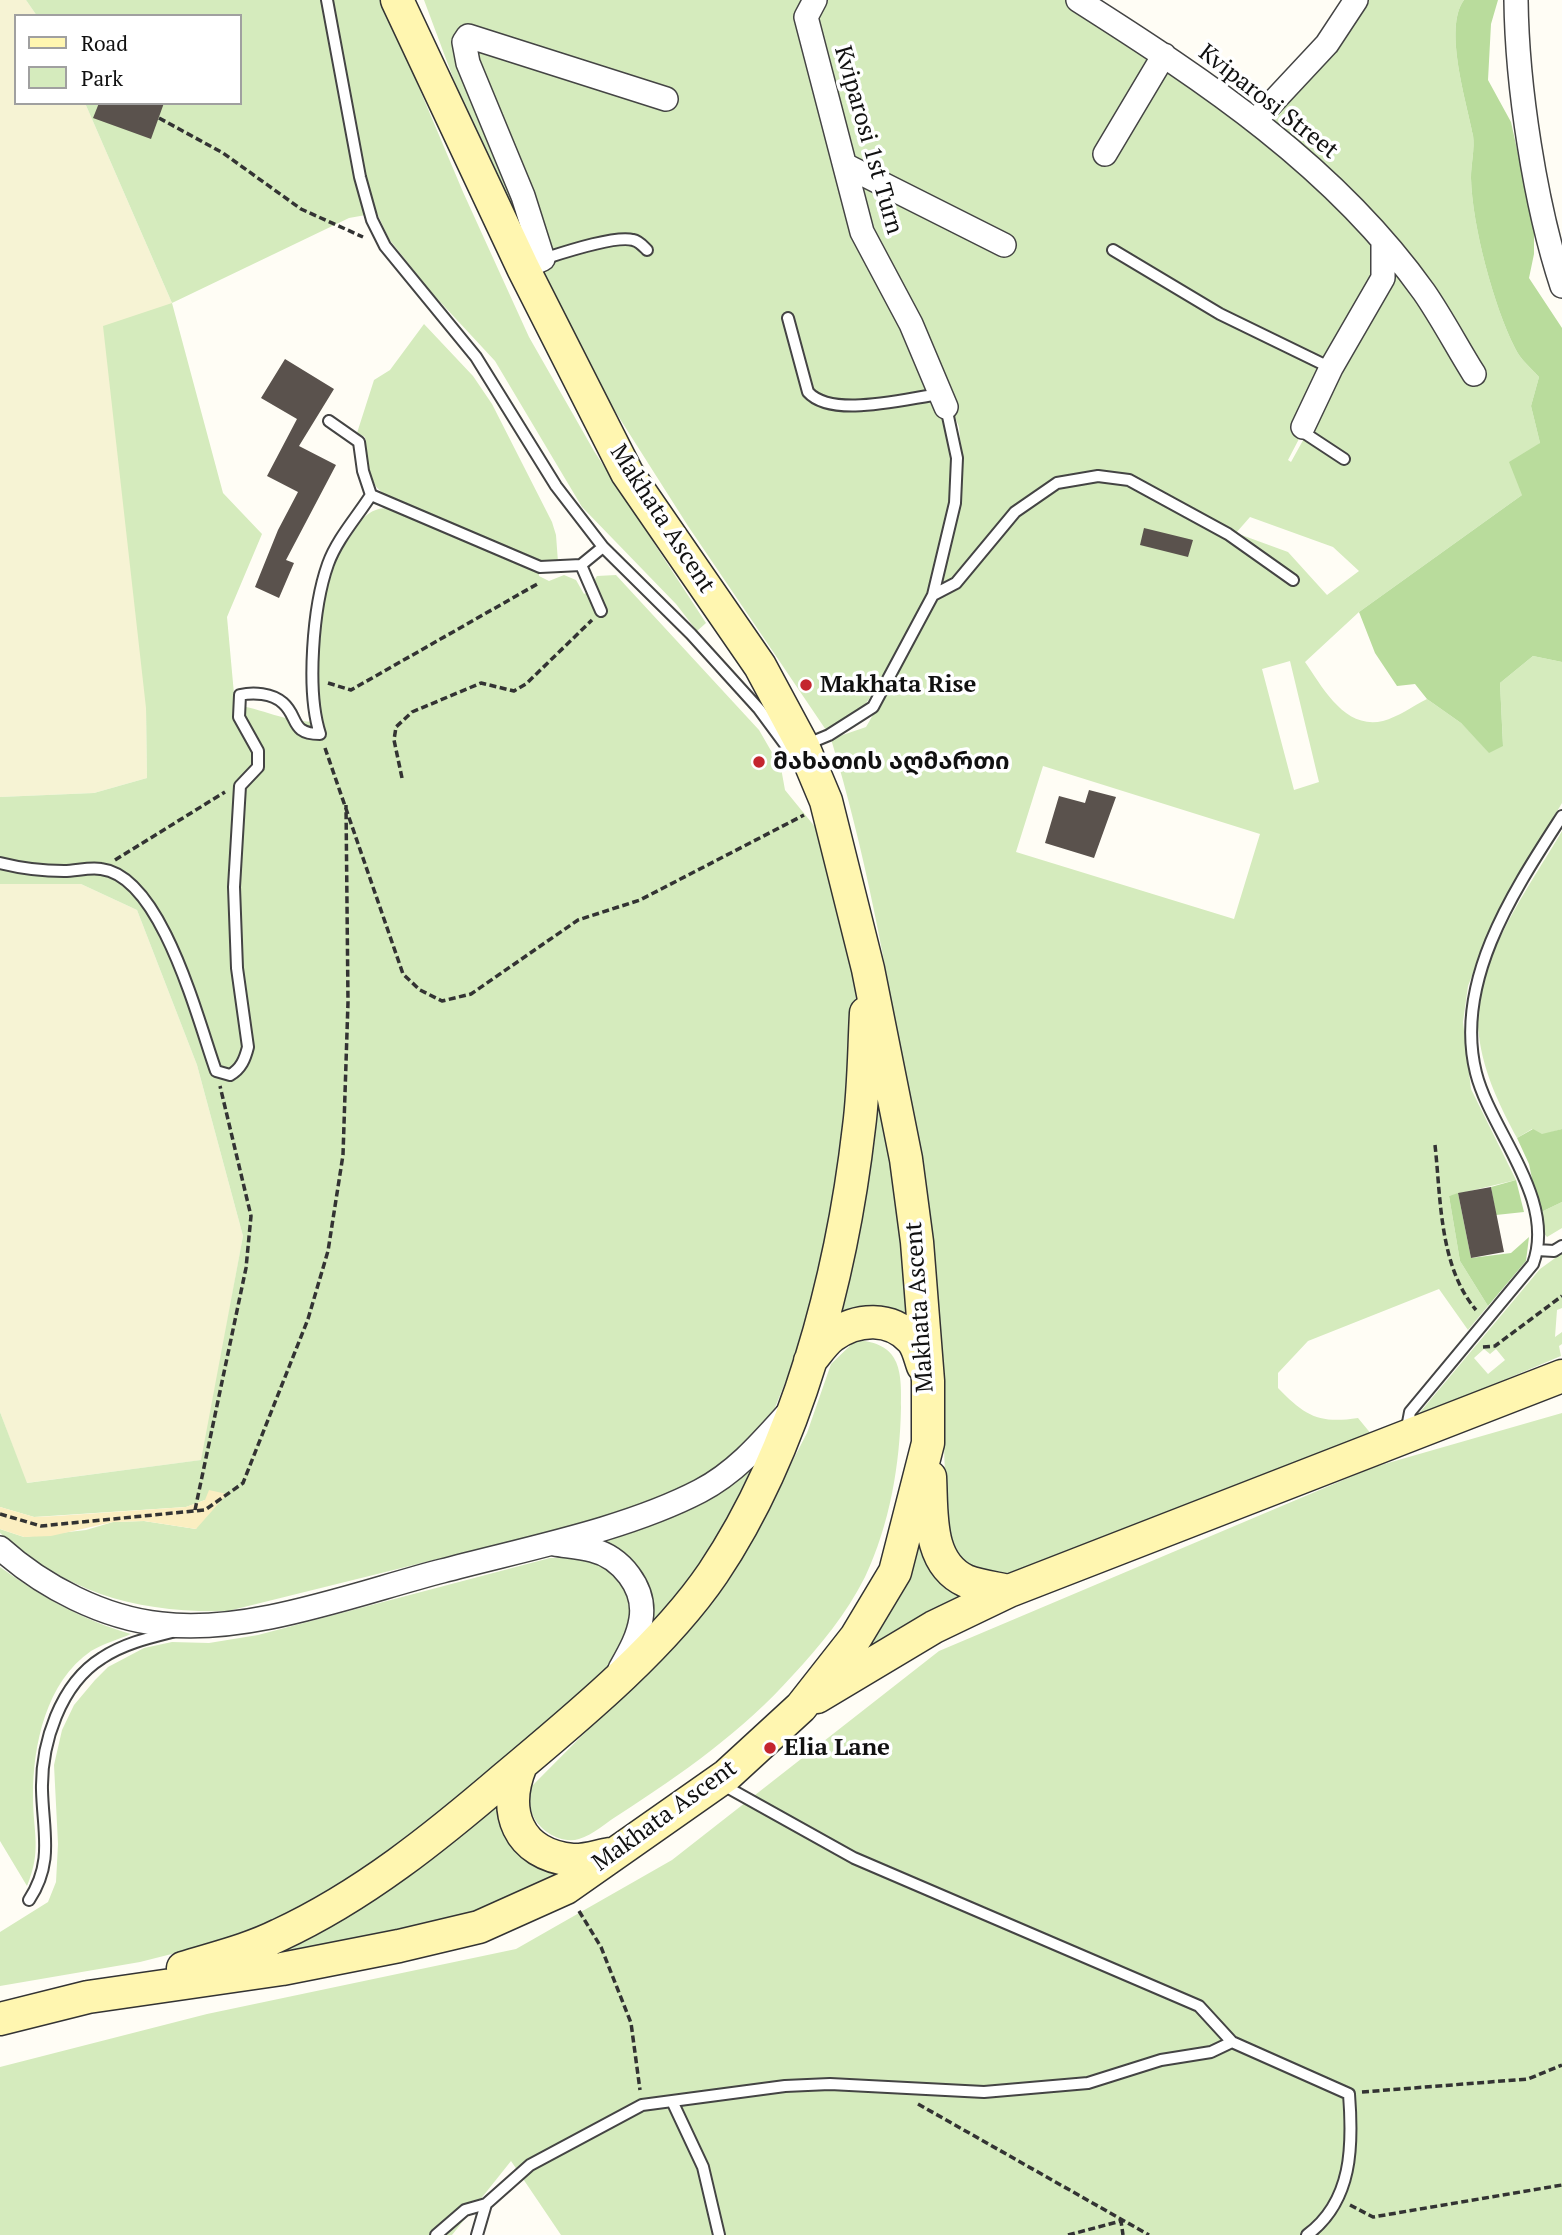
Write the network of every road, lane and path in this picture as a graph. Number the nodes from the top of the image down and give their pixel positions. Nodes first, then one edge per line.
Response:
1 (327, 0) edge
2 (397, 0) edge
3 (815, 0) edge
4 (1078, 0) edge
5 (1356, 0) edge
6 (1516, 0) edge
7 (1164, 55) junction
8 (666, 99) dead end
9 (159, 118) dead end
10 (1256, 120) junction
11 (1105, 154) dead end
12 (845, 165) junction
13 (1382, 241) junction
14 (1004, 245) dead end
15 (385, 246) junction
16 (647, 250) dead end
17 (1113, 250) dead end
18 (533, 264) junction
19 (1562, 286) edge
20 (788, 318) dead end
21 (1331, 368) junction
22 (1474, 374) dead end
23 (943, 401) junction
24 (329, 421) dead end
25 (1303, 426) joint
26 (1344, 459) dead end
27 (371, 495) junction
28 (603, 547) junction
29 (581, 565) junction
30 (550, 567) junction
31 (1293, 580) dead end
32 (933, 596) junction
33 (601, 611) joint
34 (314, 676) junction
35 (320, 734) junction
36 (803, 746) junction
37 (402, 778) dead end
38 (240, 786) junction
39 (826, 801) junction
40 (345, 805) junction
41 (1562, 816) edge
42 (0, 863) edge
43 (102, 869) junction
44 (868, 969) junction
45 (216, 1071) junction
46 (1435, 1145) dead end
47 (1562, 1246) edge
48 (1538, 1250) junction
49 (1562, 1296) edge
50 (1487, 1320) junction
51 (1471, 1339) junction
52 (808, 1363) junction
53 (1562, 1376) edge
54 (928, 1381) junction
55 (793, 1406) junction
56 (1392, 1436) junction
57 (928, 1443) junction
58 (194, 1511) junction
59 (0, 1514) edge
60 (547, 1543) junction
61 (0, 1548) edge
62 (1009, 1591) junction
63 (193, 1626) junction
64 (614, 1680) junction
65 (801, 1707) junction
66 (521, 1765) junction
67 (718, 1782) junction
68 (615, 1853) junction
69 (566, 1888) junction
70 (29, 1900) dead end
71 (88, 1997) junction
72 (0, 2019) edge
73 (1232, 2042) junction
74 (1562, 2065) edge
75 (889, 2088) junction
76 (1349, 2094) junction
77 (672, 2101) junction
78 (642, 2105) junction
79 (1562, 2185) edge
80 (1339, 2200) junction
81 (486, 2204) junction
82 (1121, 2221) junction
83 (436, 2235) edge
84 (477, 2235) edge
85 (719, 2235) edge
86 (1068, 2235) edge
87 (1123, 2235) edge
88 (1149, 2235) edge
89 (1307, 2235) edge

1 - 15 lane
2 - 18 main road, Makhata Ascent
3 - 12 street, Kviparosi 1st Turn
4 - 7 street, Kviparosi Street
5 - 10 street
6 - 19 street
7 - 10 street, Kviparosi Street
7 - 11 street
8 - 18 street
9 - 15 path
10 - 13 street, Kviparosi Street
12 - 14 street
12 - 23 street, Kviparosi 1st Turn
13 - 21 street
13 - 22 street, Kviparosi Street
15 - 28 lane
16 - 18 lane
17 - 21 lane
18 - 36 main road, Makhata Ascent
20 - 23 lane
21 - 25 street
23 - 32 lane
24 - 27 lane
25 - 26 lane
27 - 30 lane
27 - 34 lane
28 - 29 lane
28 - 39 lane
29 - 30 lane
29 - 33 lane
30 - 34 path
31 - 32 lane
32 - 36 lane
33 - 37 path
34 - 35 lane
35 - 38 lane
35 - 40 path
36 - 39 main road, Makhata Ascent
38 - 43 path
38 - 45 lane
39 - 40 path
39 - 44 main road, Makhata Ascent
40 - 58 path
41 - 48 lane
42 - 43 lane
43 - 45 lane
44 - 52 main road, Makhata Ascent
44 - 54 main road, Makhata Ascent
45 - 58 path
46 - 50 path
47 - 48 lane
48 - 50 lane
49 - 51 path
50 - 51 lane
51 - 56 lane
52 - 54 main road
52 - 55 main road, Makhata Ascent
53 - 56 main road
54 - 57 main road, Makhata Ascent
55 - 60 street
55 - 64 main road, Makhata Ascent
56 - 62 main road
57 - 62 main road
57 - 65 main road, Makhata Ascent
58 - 59 path
60 - 63 street
60 - 64 street
61 - 63 street
62 - 65 main road
63 - 70 lane
64 - 66 main road, Makhata Ascent
65 - 67 main road, Makhata Ascent
66 - 68 main road
66 - 71 main road, Makhata Ascent
67 - 68 main road, Makhata Ascent
67 - 73 lane
68 - 69 main road, Makhata Ascent
69 - 71 main road, Makhata Ascent
69 - 78 path
71 - 72 main road, Makhata Ascent
73 - 75 lane
73 - 76 lane
74 - 76 path
75 - 77 lane
75 - 82 path
76 - 80 lane
77 - 78 lane
77 - 85 lane
78 - 81 lane
79 - 80 path
80 - 89 lane
81 - 83 lane
81 - 84 lane
82 - 86 path
82 - 87 path
82 - 88 path

